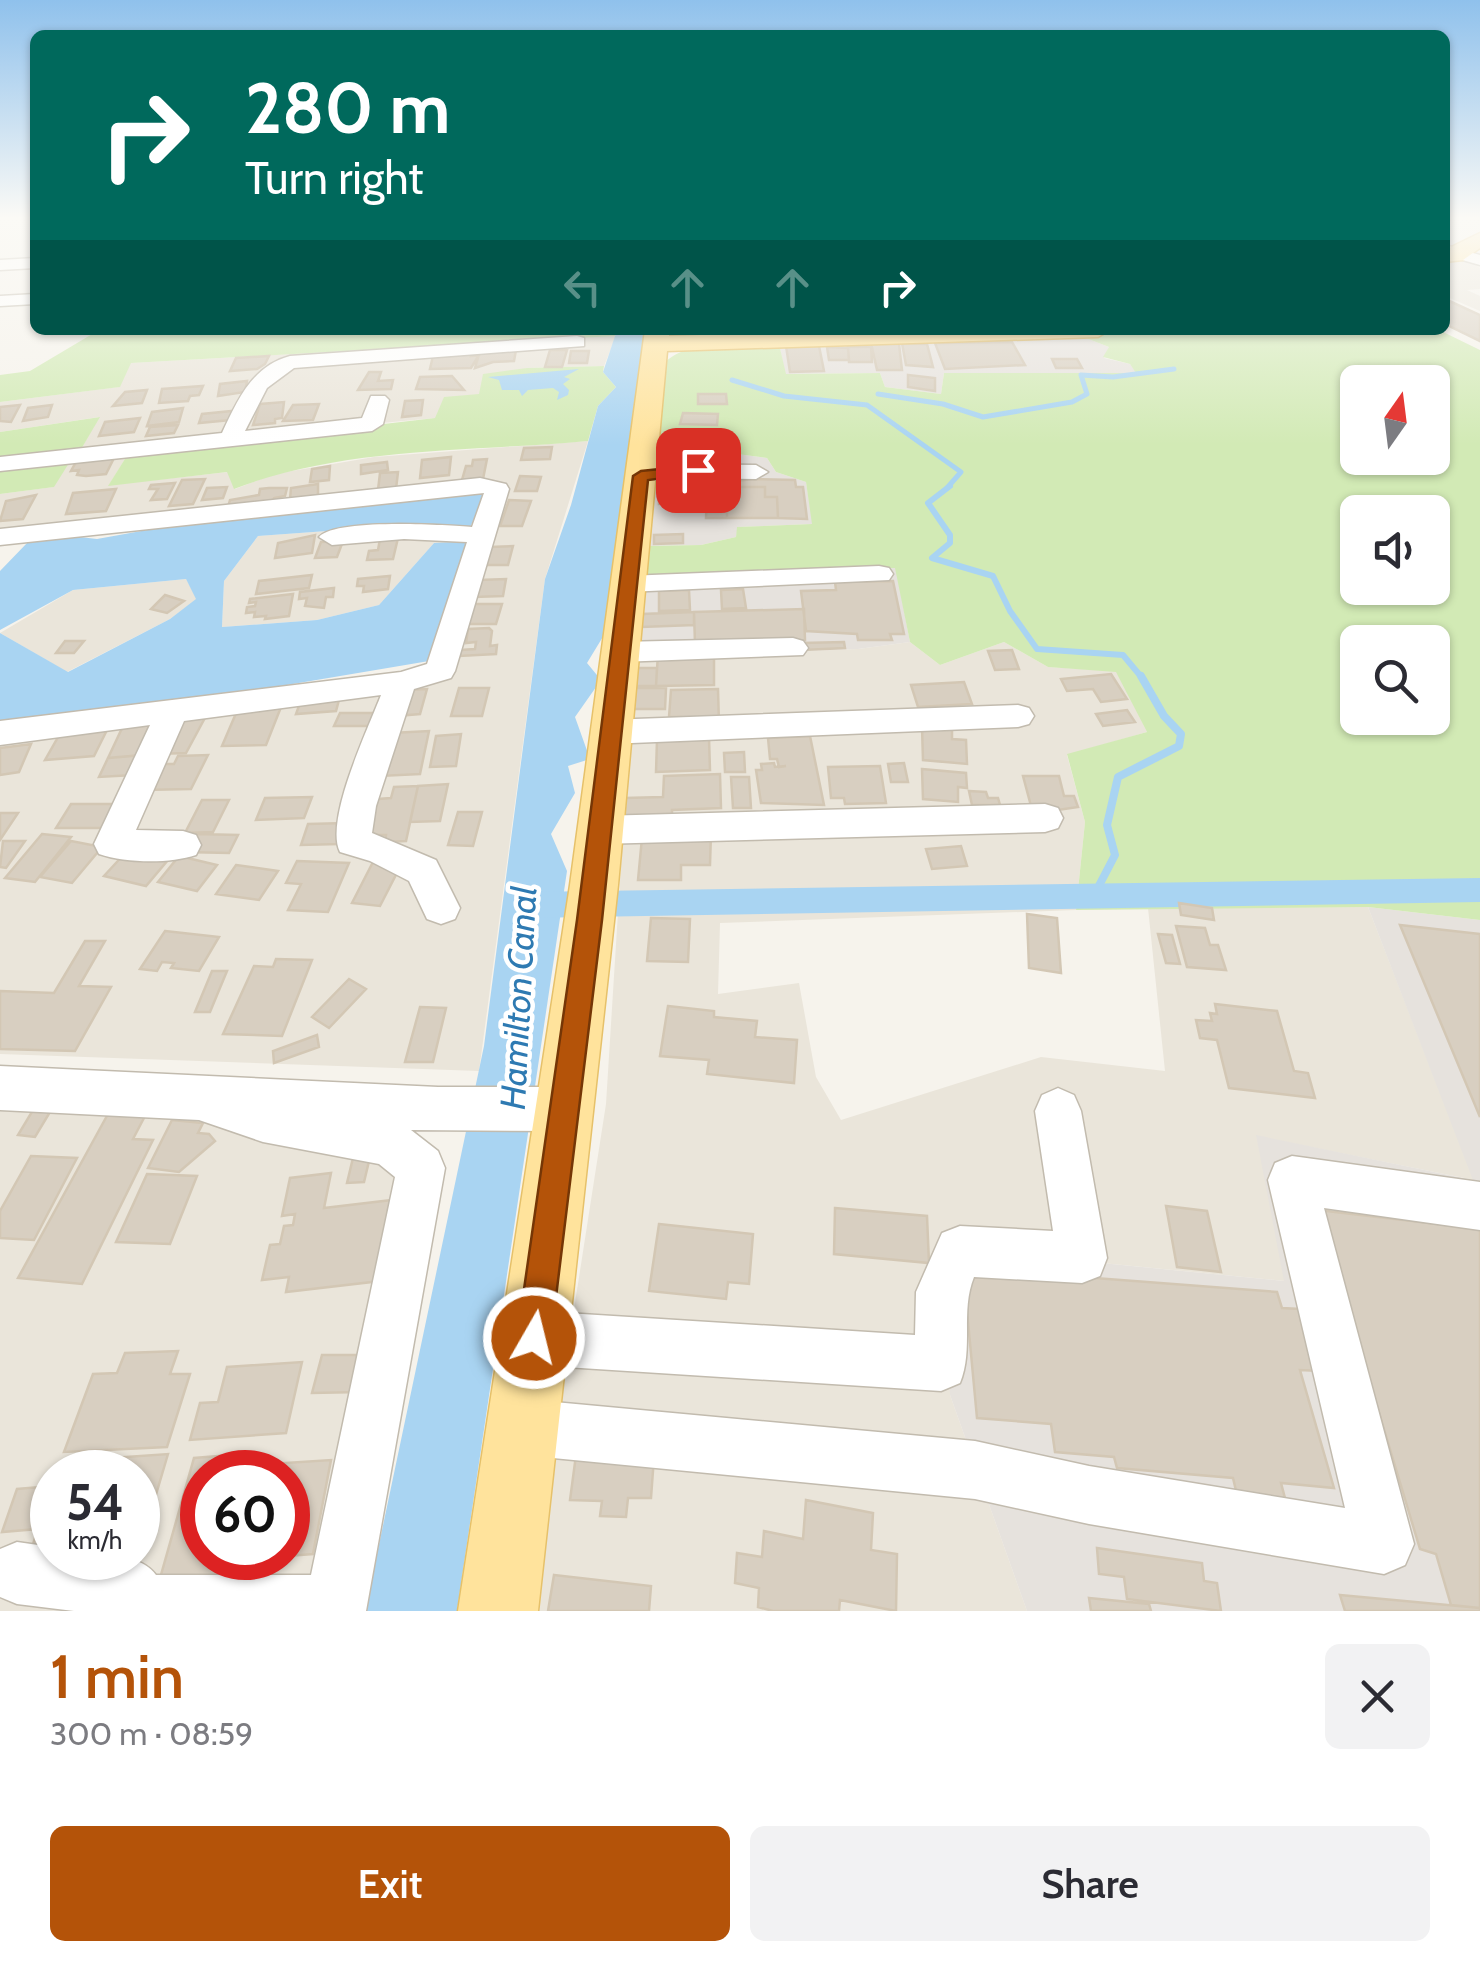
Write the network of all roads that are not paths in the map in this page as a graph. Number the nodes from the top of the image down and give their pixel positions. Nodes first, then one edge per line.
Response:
1 (30, 299) edge
2 (0, 301) edge
3 (782, 335) edge
4 (656, 337) edge
5 (577, 342) dead end
6 (378, 400) dead end
7 (230, 439) junction
8 (0, 464) edge
9 (756, 472) dead end
10 (641, 476) junction
11 (482, 535) junction
12 (332, 537) dead end
13 (6, 542) edge
14 (879, 574) dead end
15 (628, 584) junction
16 (793, 648) dead end
17 (619, 652) junction
18 (401, 682) junction
19 (173, 710) junction
20 (1018, 716) dead end
21 (608, 732) junction
22 (0, 733) edge
23 (1046, 818) dead end
24 (599, 830) junction
25 (184, 845) dead end
26 (441, 908) dead end
27 (0, 1088) edge
28 (200, 1098) junction
29 (564, 1108) junction
30 (1058, 1110) dead end
31 (1480, 1206) edge
32 (534, 1338) junction
33 (522, 1427) junction
34 (17, 1573) dead end
35 (335, 1608) edge
36 (498, 1611) edge

1 - 2 street
3 - 4 main road
4 - 10 main road
5 - 7 street
6 - 7 street
7 - 8 street
9 - 10 street
10 - 15 main road
11 - 12 street
11 - 13 street
11 - 18 street
14 - 15 street
15 - 17 main road
16 - 17 street
17 - 21 main road
18 - 19 street
18 - 26 street
19 - 22 street
19 - 25 street
20 - 21 street
21 - 24 main road
23 - 24 street
24 - 29 main road
27 - 28 street
28 - 29 street
28 - 35 street
29 - 32 main road
30 - 32 street
31 - 33 street
32 - 33 main road
33 - 36 main road
34 - 35 street

